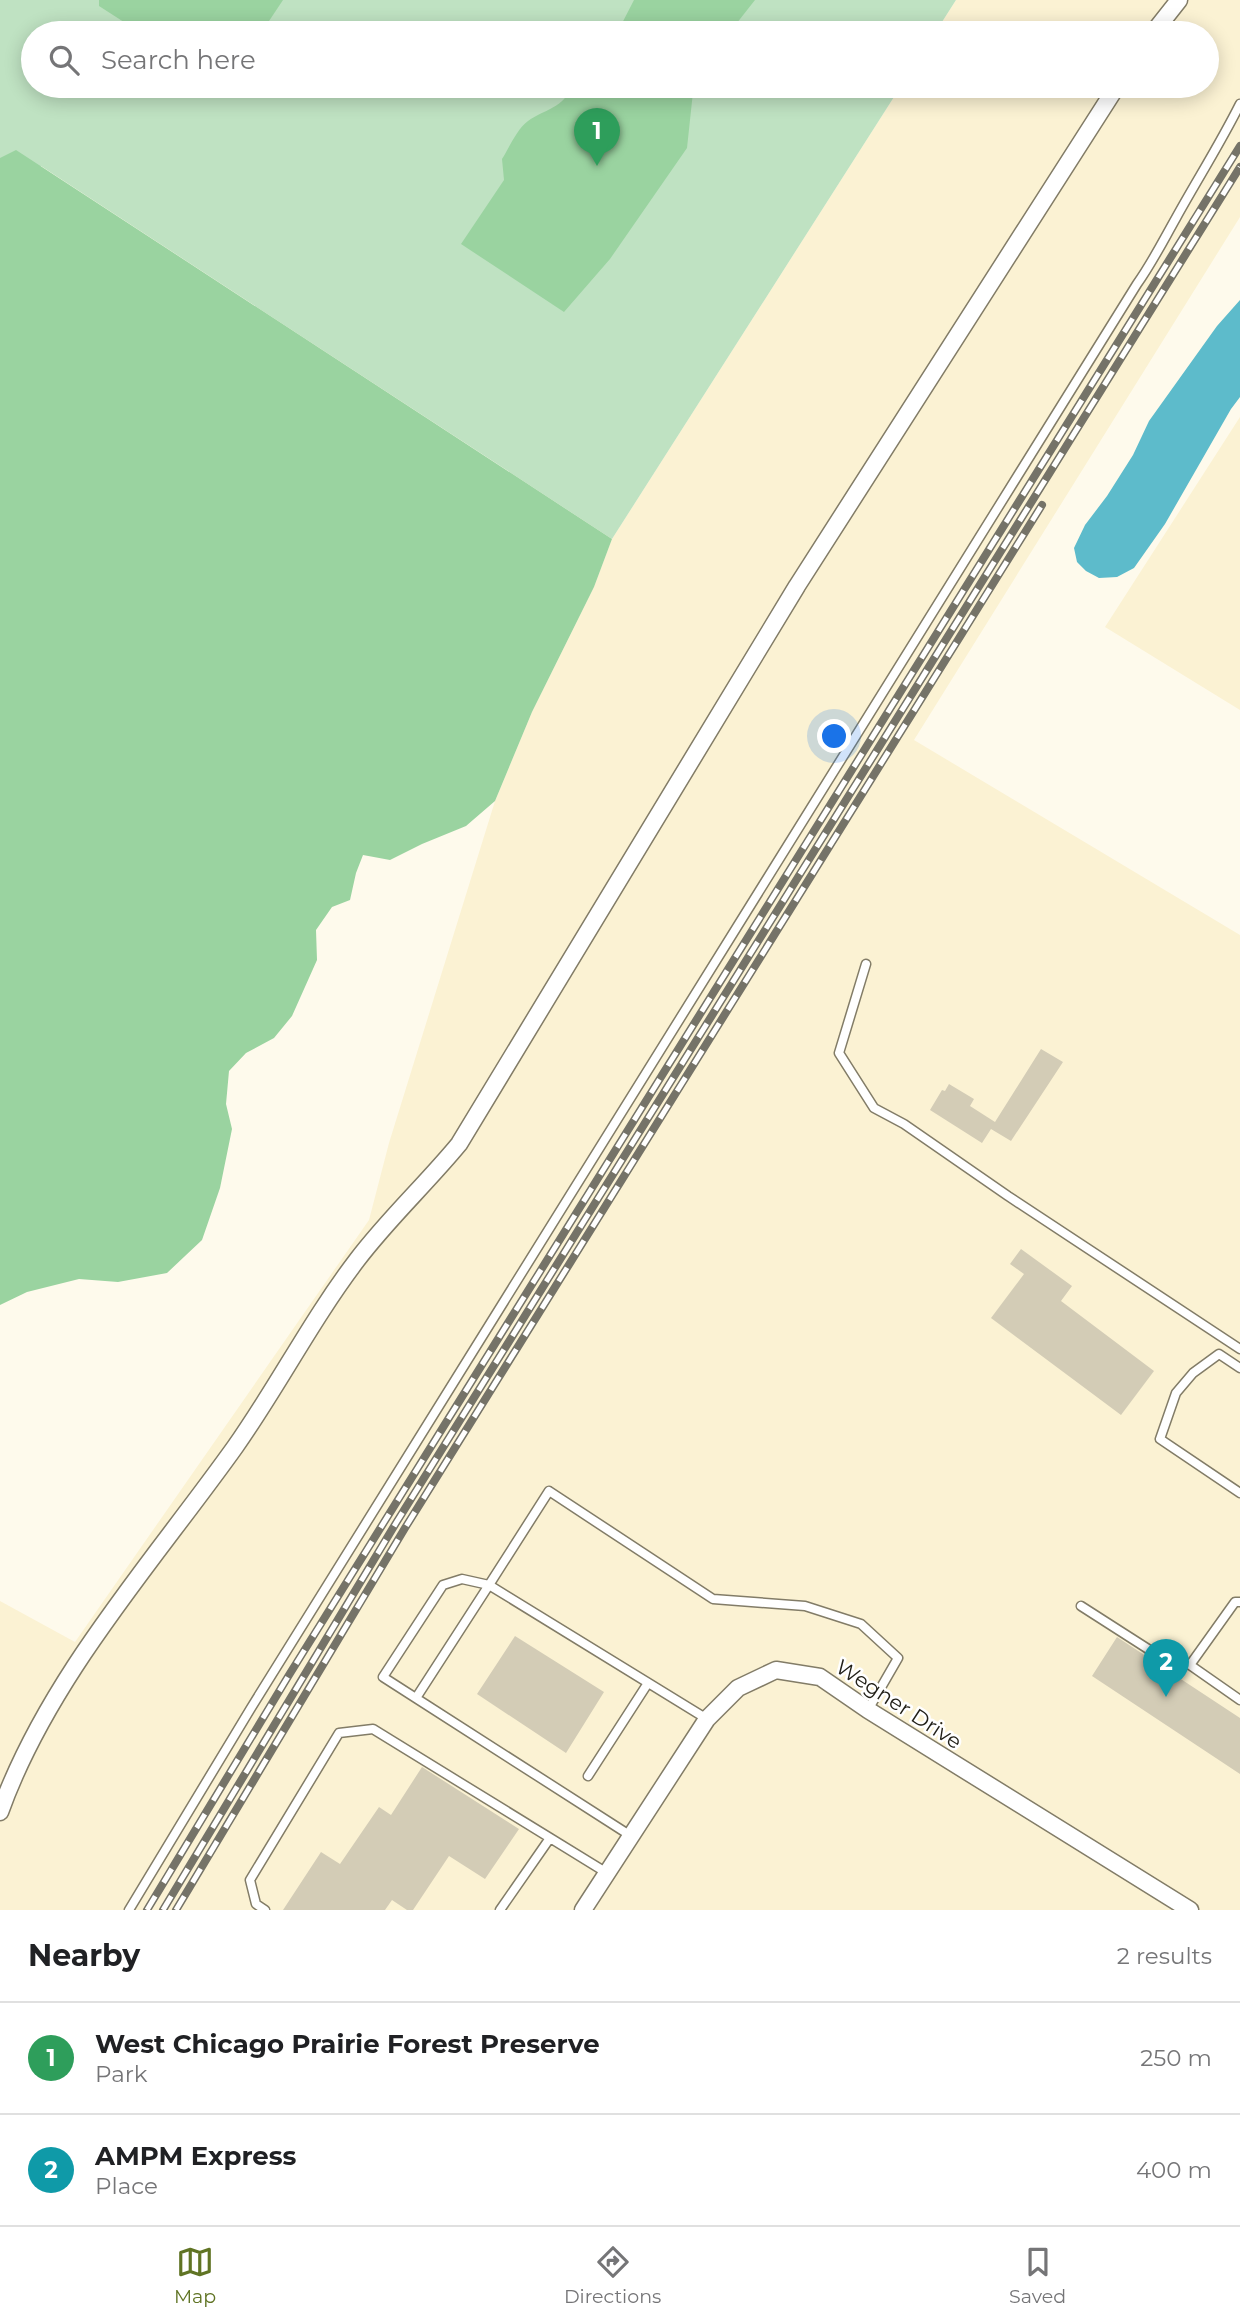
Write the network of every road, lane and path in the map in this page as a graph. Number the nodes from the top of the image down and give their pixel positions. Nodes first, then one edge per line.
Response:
1 (1179, 0) edge
2 (1162, 21) edge
3 (1109, 98) edge
4 (1240, 104) edge
5 (866, 964) dead end
6 (1240, 1349) edge
7 (1240, 1367) edge
8 (1240, 1493) edge
9 (489, 1584) junction
10 (1240, 1602) edge
11 (1081, 1606) dead end
12 (1191, 1665) junction
13 (648, 1683) junction
14 (416, 1698) junction
15 (1240, 1699) edge
16 (868, 1710) junction
17 (706, 1719) junction
18 (588, 1776) dead end
19 (0, 1812) edge
20 (631, 1836) junction
21 (550, 1838) junction
22 (607, 1873) junction
23 (129, 1910) edge
24 (265, 1910) edge
25 (500, 1910) edge
26 (583, 1910) edge
27 (1189, 1910) edge

1 - 2 street
3 - 19 street
4 - 23 lane
5 - 6 lane
7 - 8 lane
9 - 13 lane
9 - 14 lane
9 - 14 lane
9 - 16 lane
10 - 12 lane
11 - 12 lane
12 - 15 lane
13 - 17 lane
13 - 18 lane
14 - 20 lane
16 - 17 street, Wegner Drive
16 - 27 street, Wegner Drive
17 - 20 street, Wegner Drive
20 - 22 street, Wegner Drive
21 - 22 lane
21 - 24 lane
21 - 25 lane
22 - 26 street, Wegner Drive

